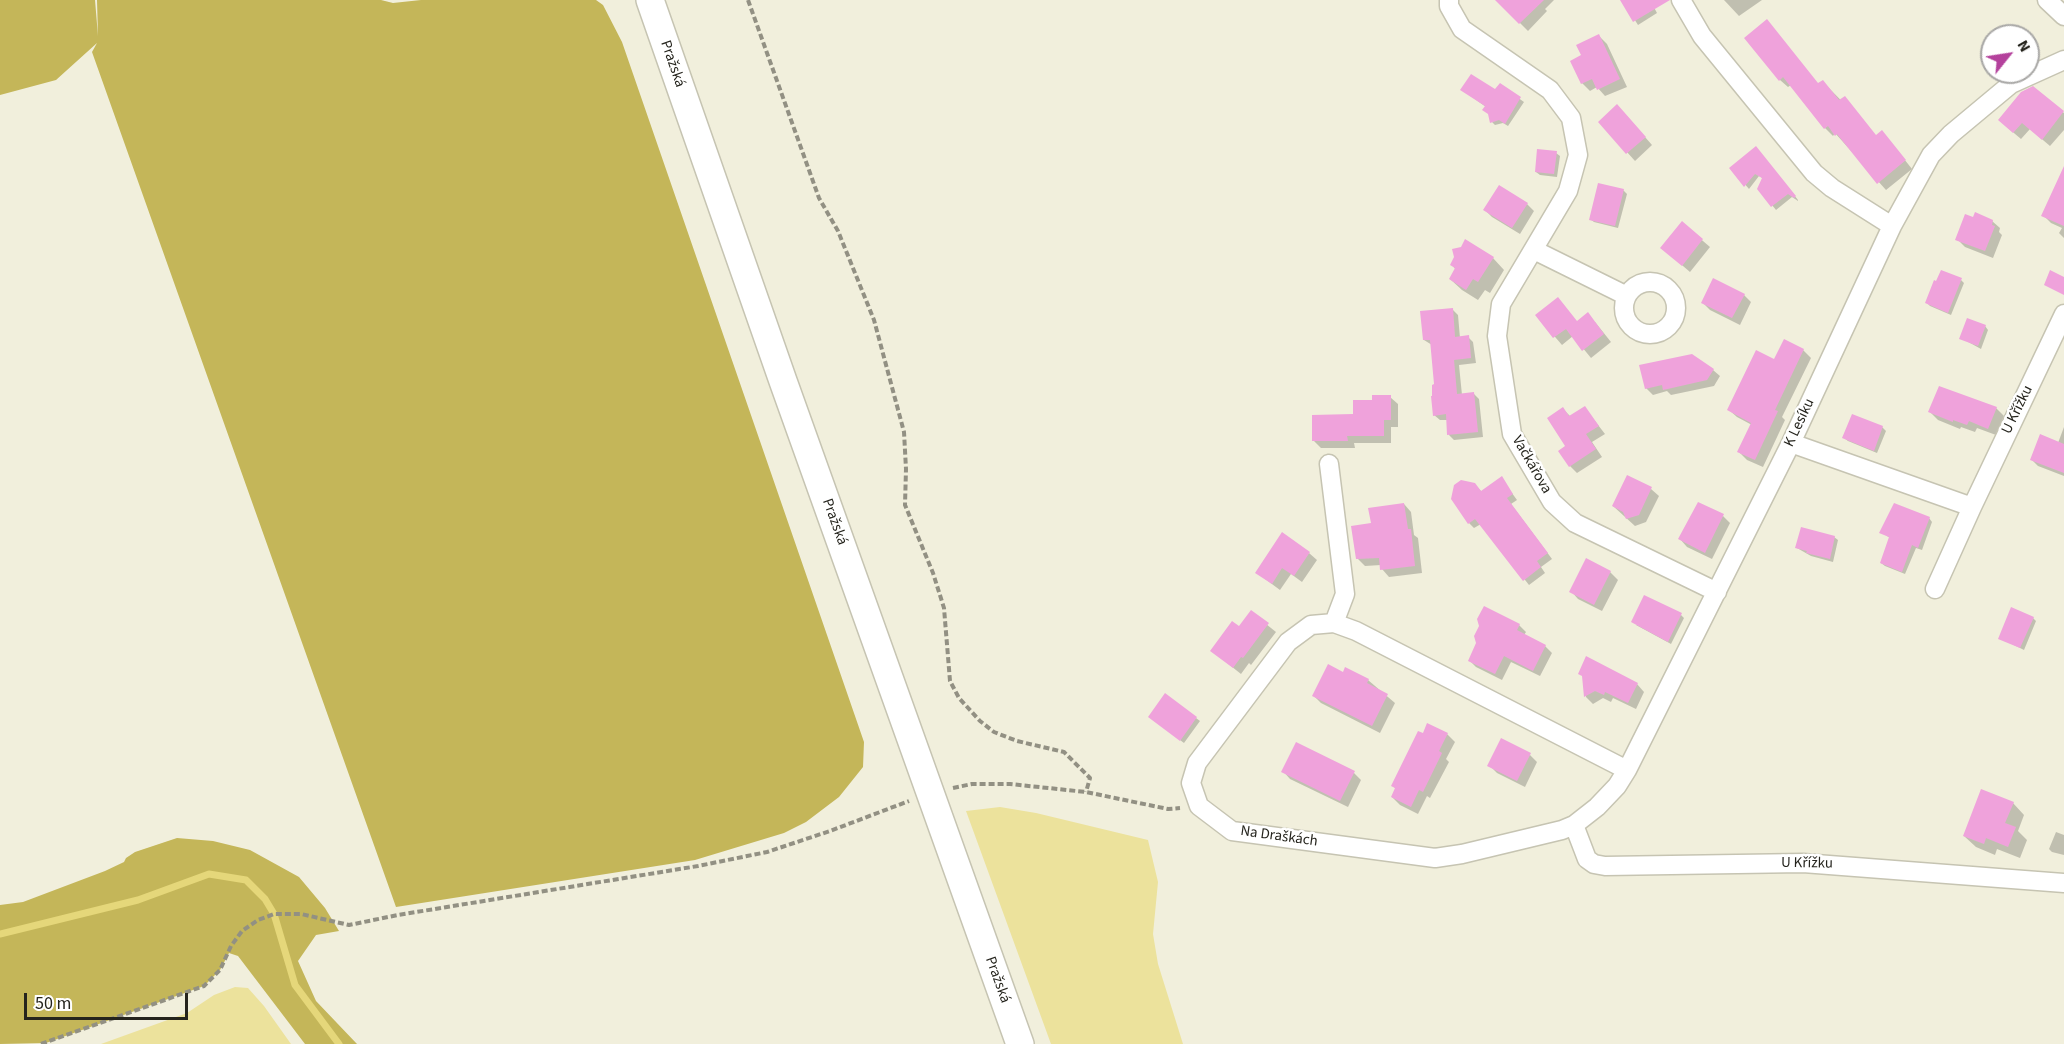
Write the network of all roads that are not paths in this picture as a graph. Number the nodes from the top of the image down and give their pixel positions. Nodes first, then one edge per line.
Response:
1 (650, 0) edge
2 (1449, 0) edge
3 (1681, 0) edge
4 (2047, 0) edge
5 (2064, 16) edge
6 (2064, 60) edge
7 (1892, 226) junction
8 (1534, 250) junction
9 (1627, 296) dead end
10 (2064, 314) edge
11 (1791, 444) junction
12 (1329, 464) dead end
13 (1972, 507) junction
14 (1935, 589) dead end
15 (1717, 592) junction
16 (1334, 623) junction
17 (1627, 770) junction
18 (1574, 825) junction
19 (2064, 883) edge
20 (1020, 1044) edge

1 - 20 main road, Pražská
2 - 8 street, Vačkářova
3 - 7 street
4 - 5 street
6 - 7 street, K Lesíku
7 - 11 street, K Lesíku
8 - 9 street
8 - 15 street, Vačkářova
10 - 13 street, U Křížku
11 - 13 street
11 - 15 street, K Lesíku
12 - 16 street
13 - 14 street, U Křížku
15 - 17 street, K Lesíku
16 - 17 street
16 - 18 street, Na Draškách
17 - 18 street, K Lesíku
18 - 19 street, U Křížku

